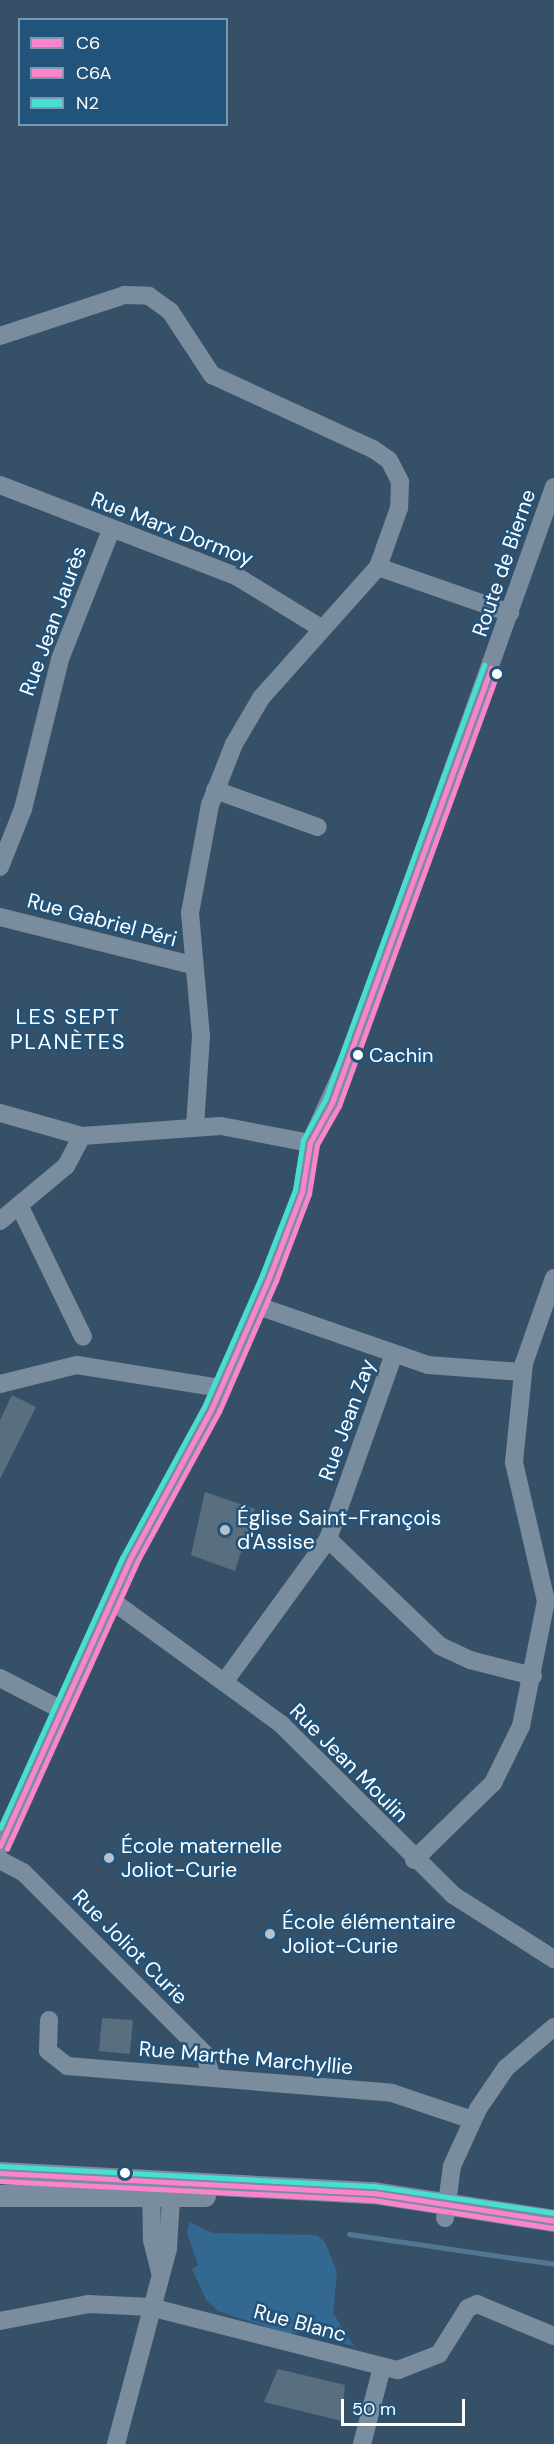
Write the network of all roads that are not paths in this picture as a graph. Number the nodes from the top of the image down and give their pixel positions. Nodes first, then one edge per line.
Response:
1 (0, 336) edge
2 (0, 485) edge
3 (554, 487) edge
4 (111, 530) junction
5 (378, 567) junction
6 (510, 613) junction
7 (321, 628) junction
8 (215, 790) junction
9 (318, 827) dead end
10 (0, 866) edge
11 (0, 917) edge
12 (192, 965) junction
13 (0, 1113) edge
14 (195, 1126) junction
15 (82, 1136) junction
16 (309, 1143) junction
17 (20, 1207) junction
18 (0, 1221) edge
19 (554, 1278) edge
20 (258, 1306) junction
21 (83, 1337) dead end
22 (394, 1354) junction
23 (522, 1372) junction
24 (0, 1384) edge
25 (221, 1388) junction
26 (327, 1539) junction
27 (111, 1600) junction
28 (533, 1676) junction
29 (0, 1678) edge
30 (225, 1681) junction
31 (60, 1709) junction
32 (0, 1846) edge
33 (0, 1860) edge
34 (414, 1860) junction
35 (554, 1959) edge
36 (49, 2020) dead end
37 (554, 2027) edge
38 (212, 2078) junction
39 (472, 2120) junction
40 (0, 2173) edge
41 (162, 2187) junction
42 (0, 2196) edge
43 (445, 2210) junction
44 (554, 2221) edge
45 (554, 2231) edge
46 (150, 2307) junction
47 (0, 2321) edge
48 (554, 2337) edge
49 (382, 2367) junction
50 (116, 2444) edge
51 (362, 2444) edge

1 - 5 street
2 - 4 street, Rue Marx Dormoy
3 - 6 street, Route de Bierne
4 - 7 street, Rue Marx Dormoy
4 - 10 street, Rue Jean Jaurès
5 - 6 street
5 - 7 street
6 - 16 street, Route de Bierne
7 - 8 street
8 - 9 street
8 - 12 street
11 - 12 street, Rue Gabriel Péri
12 - 14 street
13 - 15 street
14 - 15 street
14 - 16 street
15 - 17 street
16 - 20 street, Route de Bierne
17 - 18 street
17 - 21 street
19 - 23 street
20 - 22 street
20 - 25 street, Route de Bierne
22 - 23 street
22 - 26 street, Rue Jean Zay
23 - 28 street
24 - 25 street
25 - 27 street, Route de Bierne
26 - 28 street
26 - 30 street, Rue Jean Zay
27 - 30 street, Rue Jean Moulin
27 - 31 street, Route de Bierne
28 - 34 street
29 - 31 street
30 - 34 street, Rue Jean Moulin
31 - 32 street, Route de Bierne
33 - 38 street, Rue Joliot Curie
34 - 35 street, Rue Jean Moulin
36 - 38 street, Rue Marthe Marchyllie
37 - 39 street
38 - 39 street, Rue Marthe Marchyllie
39 - 43 street
40 - 41 street
41 - 42 street
41 - 43 street
41 - 46 street
43 - 44 street
43 - 45 street
46 - 47 street, Rue Blanc
46 - 49 street, Rue Blanc
46 - 50 street
48 - 49 street, Rue Blanc
49 - 51 street

